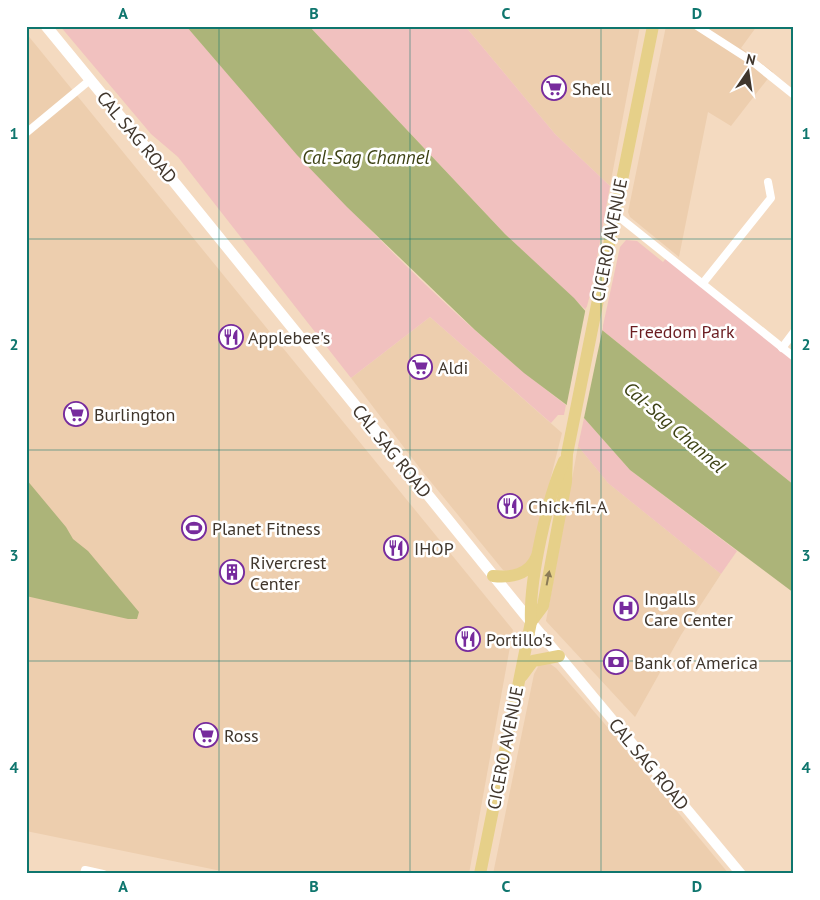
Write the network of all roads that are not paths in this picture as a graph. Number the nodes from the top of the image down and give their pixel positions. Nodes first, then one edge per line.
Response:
1 (46, 26) edge
2 (653, 26) edge
3 (697, 26) edge
4 (90, 80) junction
5 (794, 95) edge
6 (26, 133) edge
7 (768, 182) dead end
8 (614, 213) junction
9 (703, 283) junction
10 (794, 332) edge
11 (782, 348) junction
12 (794, 357) edge
13 (567, 454) junction
14 (542, 542) junction
15 (494, 576) junction
16 (531, 622) junction
17 (559, 656) junction
18 (519, 680) junction
19 (84, 874) edge
20 (103, 874) edge
21 (480, 874) edge
22 (741, 874) edge

1 - 4 main road, CAL SAG ROAD
2 - 8 main road, CICERO AVENUE
3 - 5 street
4 - 6 street
4 - 15 main road, CAL SAG ROAD
7 - 9 street
8 - 9 street
8 - 13 main road, CICERO AVENUE
9 - 11 street
10 - 11 street
11 - 12 street
13 - 14 main road, CICERO AVENUE
16 -> 13 main road, CICERO AVENUE
14 - 15 main road
14 - 16 main road, CICERO AVENUE
15 - 16 main road, CAL SAG ROAD
16 - 17 street, CAL SAG ROAD
16 - 18 main road, CICERO AVENUE
17 - 18 main road
17 - 22 street, CAL SAG ROAD
18 - 21 main road, CICERO AVENUE
19 - 20 street

